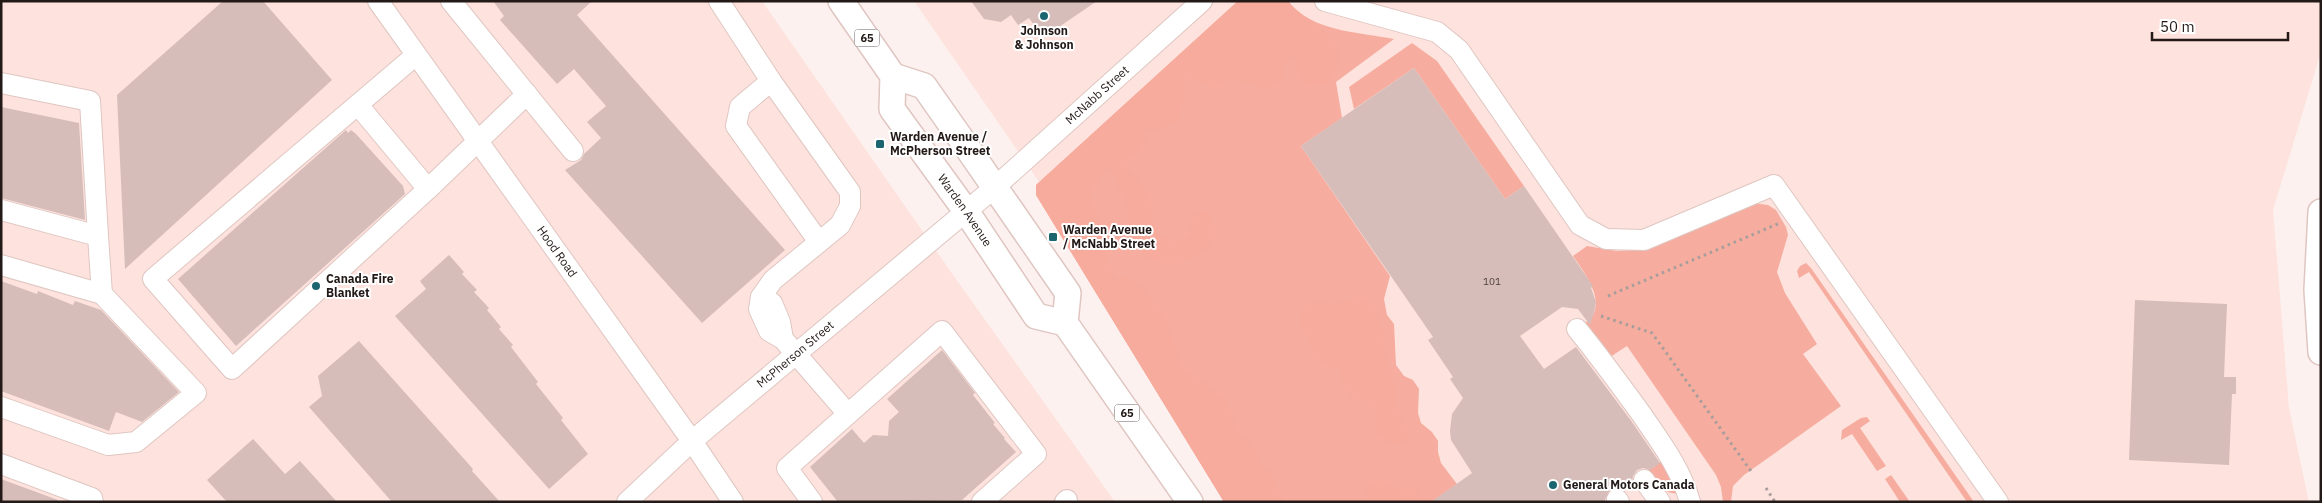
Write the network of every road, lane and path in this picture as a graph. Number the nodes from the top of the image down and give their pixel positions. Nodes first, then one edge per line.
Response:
1 (378, 1) edge
2 (451, 1) edge
3 (719, 1) edge
4 (841, 1) edge
5 (1202, 1) edge
6 (1325, 1) edge
7 (416, 55) junction
8 (893, 76) junction
9 (771, 81) junction
10 (1, 83) edge
11 (527, 94) junction
12 (358, 104) junction
13 (478, 141) junction
14 (573, 151) dead end
15 (994, 188) junction
16 (428, 189) junction
17 (1, 210) edge
18 (966, 211) junction
19 (2321, 212) edge
20 (1796, 216) junction
21 (98, 236) junction
22 (819, 242) junction
23 (1, 265) edge
24 (102, 294) junction
25 (1608, 296) dead end
26 (1601, 316) dead end
27 (1066, 324) junction
28 (1578, 329) dead end
29 (790, 346) junction
30 (2321, 352) edge
31 (1, 407) edge
32 (848, 414) junction
33 (692, 442) junction
34 (1, 464) edge
35 (1753, 474) dead end
36 (1644, 480) dead end
37 (1766, 488) dead end
38 (93, 502) edge
39 (627, 502) edge
40 (733, 502) edge
41 (812, 502) edge
42 (982, 502) edge
43 (1190, 502) edge
44 (1660, 502) edge
45 (1690, 502) edge
46 (1776, 502) edge
47 (1998, 502) edge

1 - 7 street, Hood Road
2 - 11 street
3 - 9 street
4 - 8 main road, 65
5 - 15 street, McNabb Street
6 - 20 street
7 - 12 street
7 - 13 street, Hood Road
8 - 15 main road
8 - 18 main road, Warden Avenue
9 - 22 street
9 - 22 street
10 - 21 street
11 - 13 street
11 - 14 street
12 - 16 street
12 - 16 street
13 - 16 street
13 - 33 street, Hood Road
15 - 18 street, McNabb Street
15 - 27 main road
17 - 21 street
18 - 27 main road, Warden Avenue
18 - 29 street, McPherson Street
19 - 30 main road
20 - 25 path
20 - 47 street
21 - 24 street
22 - 29 street
23 - 24 street
24 - 31 street
26 - 35 path
27 - 43 main road, 65
28 - 45 street
29 - 32 street
29 - 33 street, McPherson Street
32 - 41 street
32 - 42 street
33 - 39 street, McPherson Street
33 - 40 street, Hood Road
34 - 38 street
36 - 44 street
37 - 46 path

